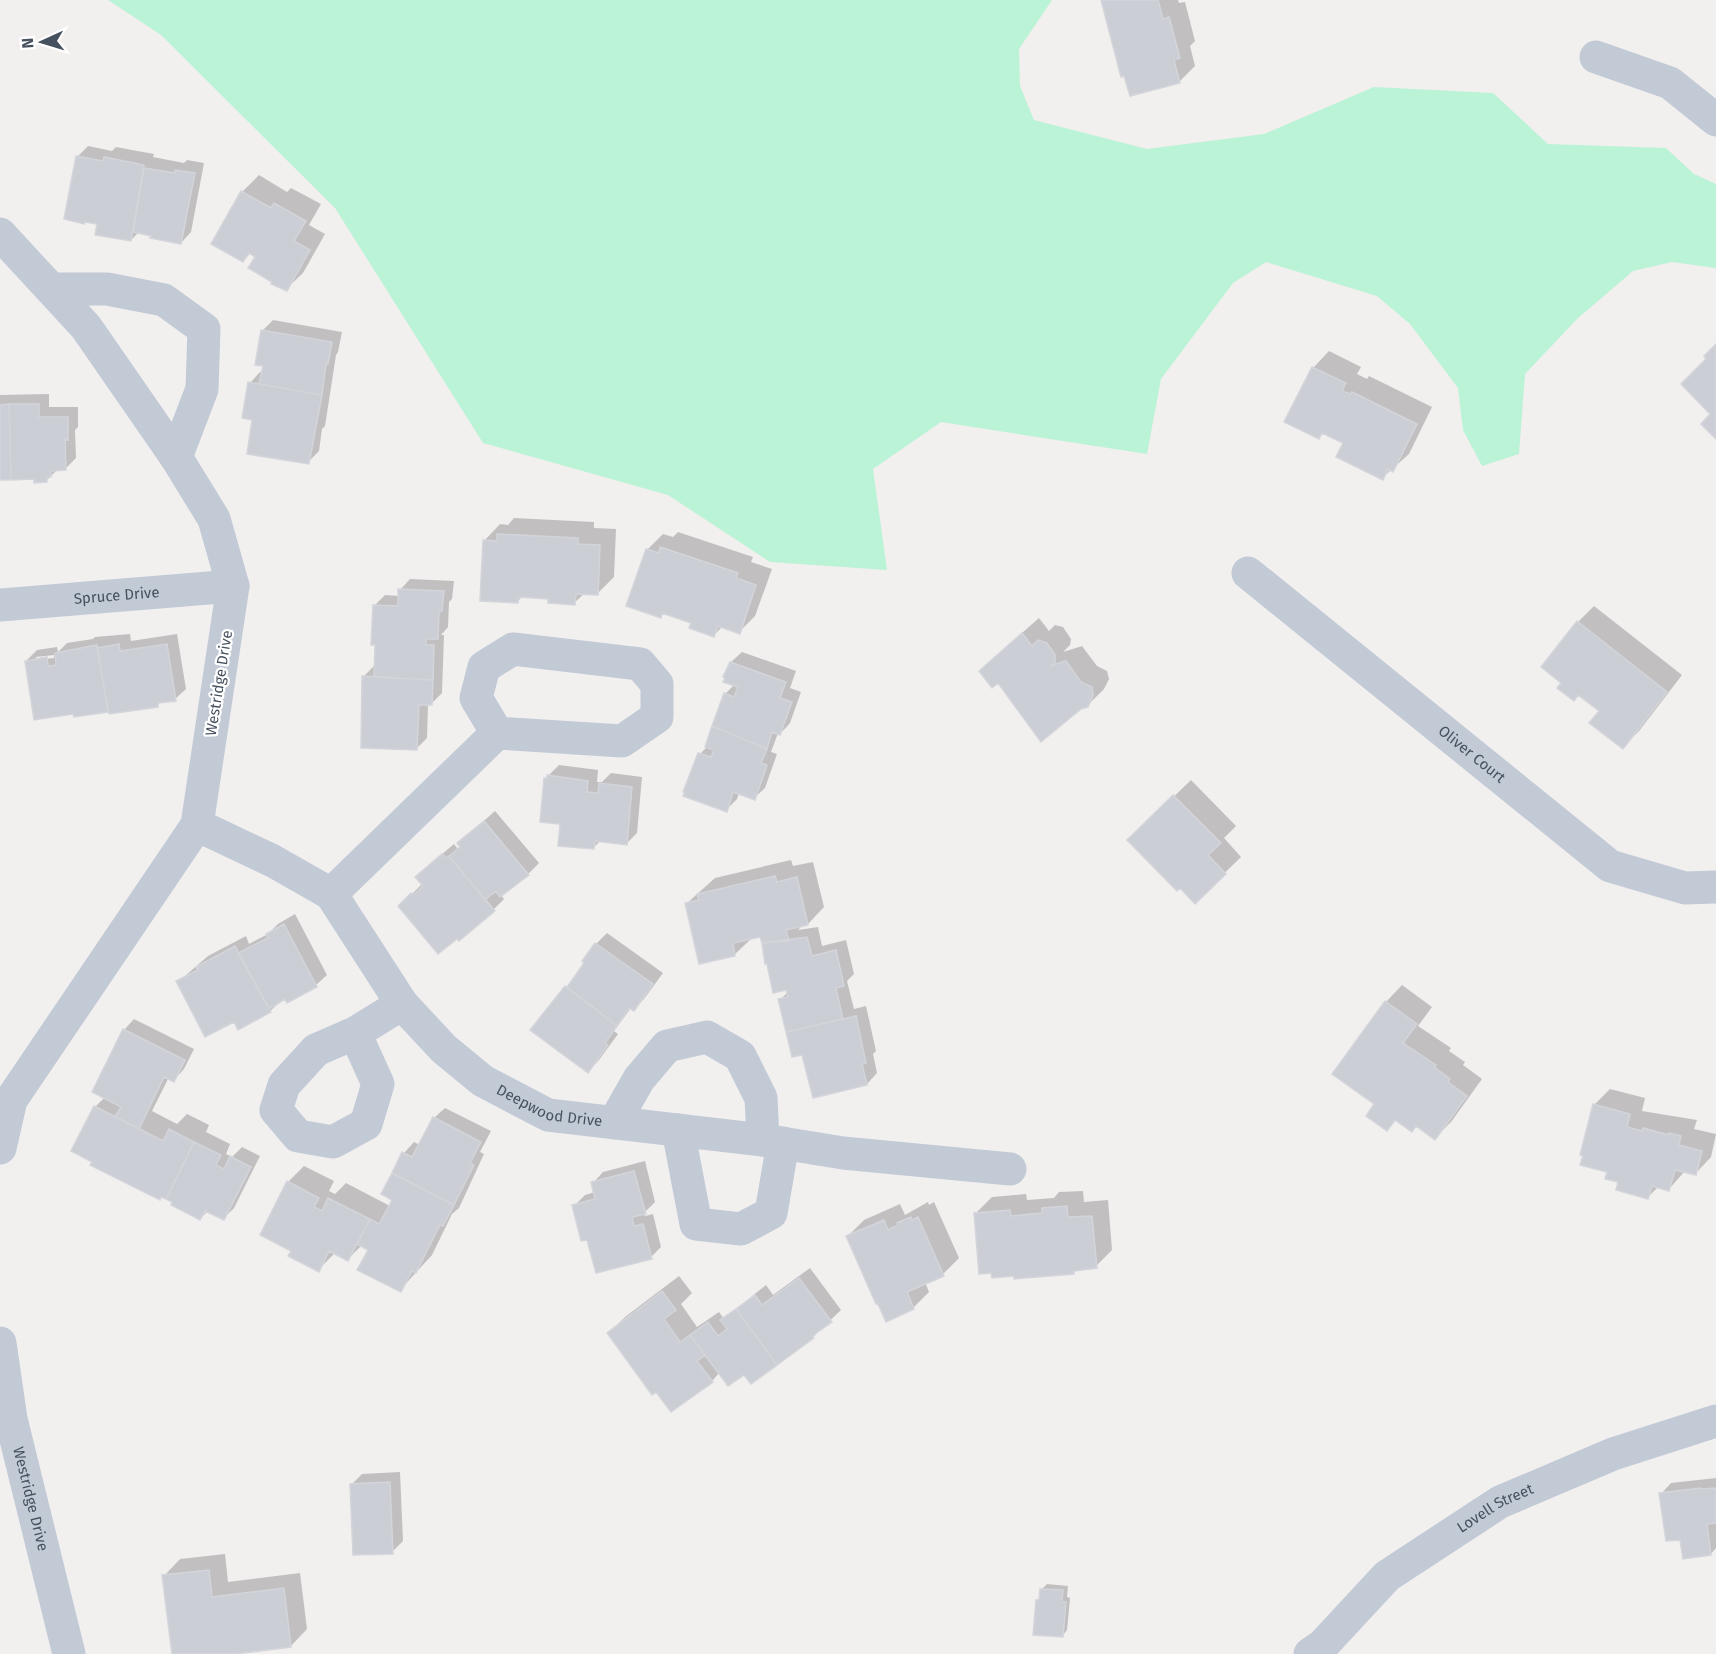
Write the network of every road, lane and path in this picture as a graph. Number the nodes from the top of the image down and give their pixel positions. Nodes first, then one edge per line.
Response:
1 (1596, 57) dead end
2 (1716, 120) edge
3 (0, 234) edge
4 (52, 289) junction
5 (176, 457) junction
6 (1248, 573) dead end
7 (233, 586) junction
8 (0, 605) edge
9 (497, 733) junction
10 (197, 825) junction
11 (1716, 887) edge
12 (331, 894) junction
13 (402, 1004) junction
14 (355, 1033) dead end
15 (614, 1123) junction
16 (678, 1130) junction
17 (773, 1142) junction
18 (0, 1148) edge
19 (1010, 1169) dead end
20 (0, 1343) edge
21 (1716, 1421) edge
22 (69, 1654) edge
23 (1310, 1654) edge

1 - 2 street
3 - 4 street, Westridge Drive
4 - 5 street, Westridge Drive
4 - 5 street
5 - 7 street, Westridge Drive
6 - 11 street, Oliver Court
7 - 8 street, Spruce Drive
7 - 10 street, Westridge Drive
9 - 9 street
9 - 12 street
10 - 12 street, Deepwood Drive
10 - 18 street, Westridge Drive
12 - 13 street, Deepwood Drive
13 - 14 street
13 - 15 street, Deepwood Drive
15 - 16 street, Deepwood Drive
15 - 17 street
16 - 17 street, Deepwood Drive
16 - 17 street
17 - 19 street, Deepwood Drive
20 - 22 street, Westridge Drive
21 - 23 street, Lovell Street

